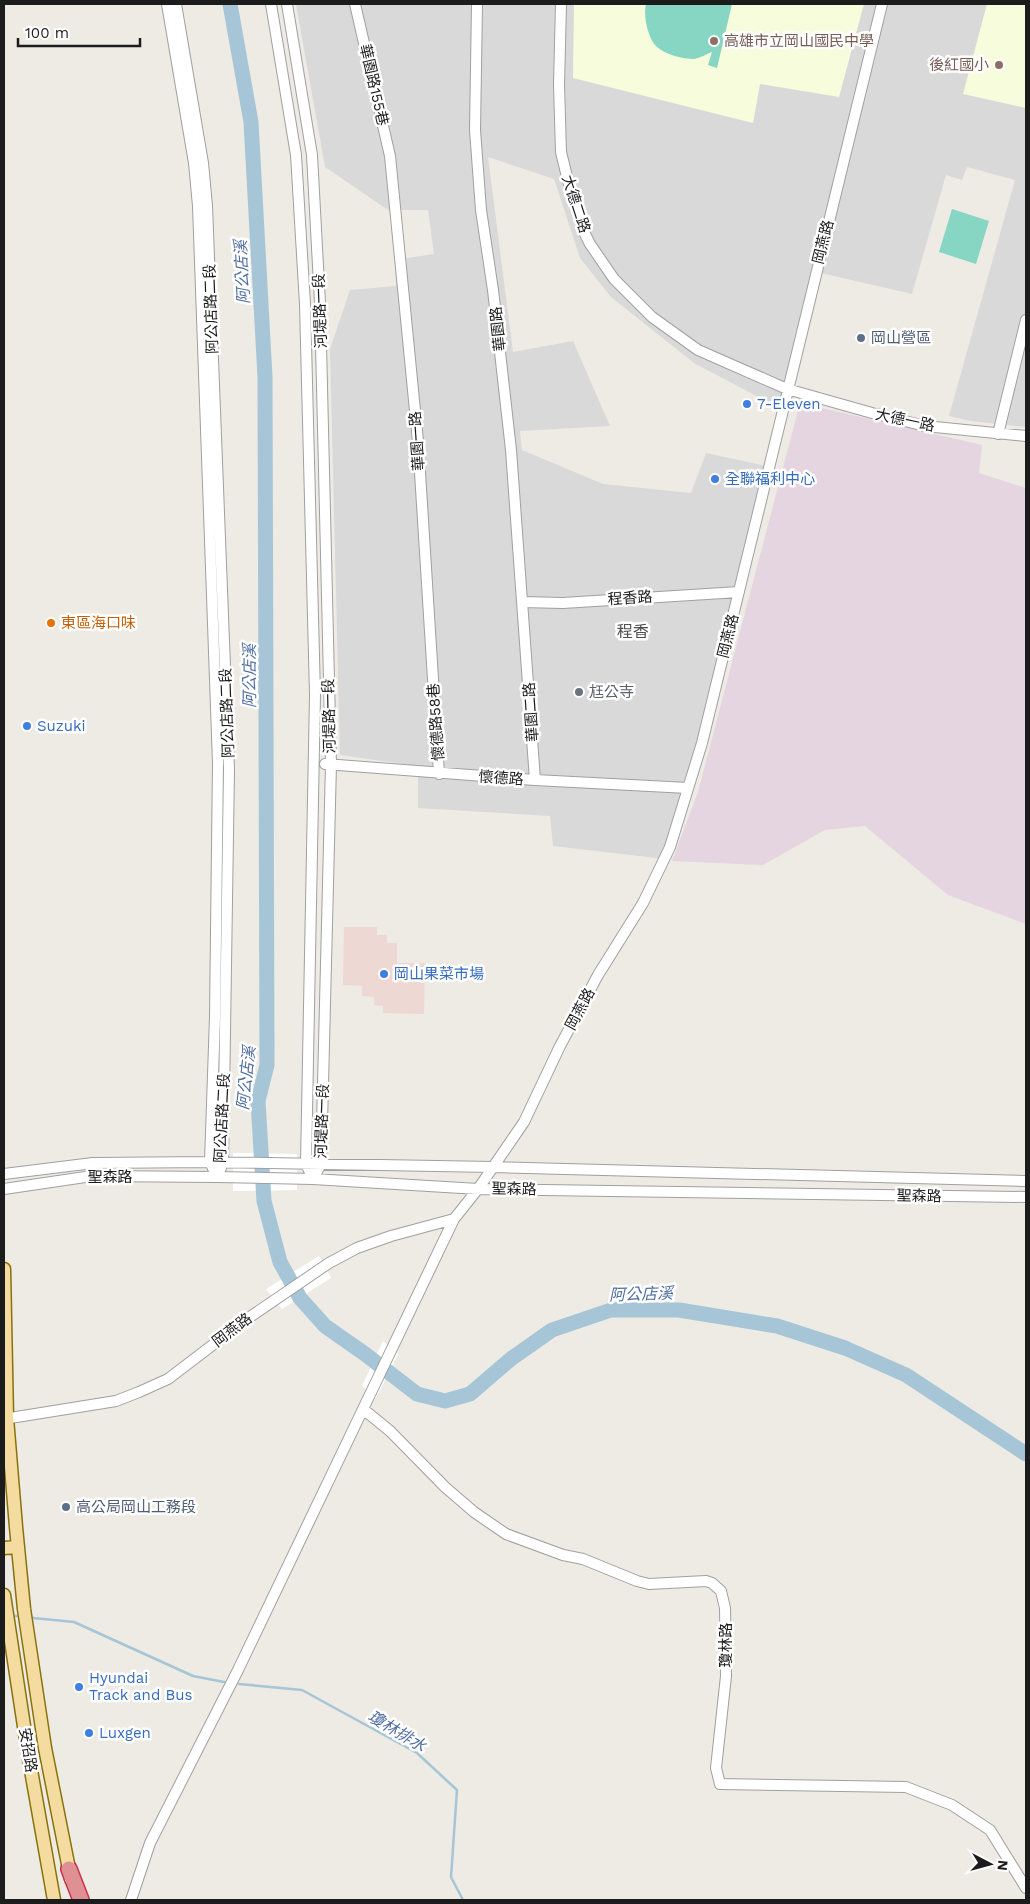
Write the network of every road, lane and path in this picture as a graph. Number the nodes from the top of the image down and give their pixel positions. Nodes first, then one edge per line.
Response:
1 (166, 4) edge
2 (176, 4) edge
3 (271, 4) edge
4 (287, 4) edge
5 (356, 4) edge
6 (477, 4) edge
7 (561, 4) edge
8 (882, 4) edge
9 (396, 212) joint
10 (1026, 320) edge
11 (787, 389) junction
12 (998, 434) junction
13 (1026, 436) edge
14 (739, 592) junction
15 (522, 602) junction
16 (526, 643) joint
17 (432, 670) joint
18 (315, 764) junction
19 (330, 764) junction
20 (439, 774) junction
21 (536, 780) junction
22 (688, 788) junction
23 (210, 1162) junction
24 (228, 1163) junction
25 (301, 1164) junction
26 (321, 1164) junction
27 (492, 1167) junction
28 (4, 1174) edge
29 (217, 1177) junction
30 (313, 1179) junction
31 (1026, 1181) edge
32 (4, 1189) edge
33 (478, 1189) junction
34 (1026, 1197) edge
35 (454, 1219) junction
36 (4, 1269) edge
37 (364, 1409) junction
38 (6, 1418) edge
39 (4, 1548) edge
40 (18, 1548) junction
41 (4, 1595) edge
42 (4, 1600) edge
43 (28, 1635) junction
44 (11, 1637) junction
45 (69, 1869) junction
46 (1026, 1888) edge
47 (54, 1900) edge
48 (74, 1900) edge
49 (81, 1900) edge
50 (132, 1900) edge

1 - 23 street, 阿公店路二段
2 - 24 street, 阿公店路二段
3 - 18 street, 河堤路一段
4 - 19 street, 河堤路一段
5 - 9 street, 華園路155巷
6 - 15 street, 華園路
7 - 11 street, 大德二路
8 - 11 street, 岡燕路
9 - 17 street, 華園一路
10 - 12 street
11 - 12 street, 大德一路
11 - 14 street, 岡燕路
12 - 13 street, 大德一路
14 - 15 street, 程香路
14 - 22 street, 岡燕路
15 - 16 street, 華園路
16 - 21 street, 華園二路
17 - 20 street, 懷德路58巷
18 - 19 street, 懷德路
18 - 25 street, 河堤路一段
19 - 20 street, 懷德路
19 - 26 street, 河堤路一段
20 - 21 street, 懷德路
21 - 22 street, 懷德路
22 - 27 street, 岡燕路
23 - 24 street, 聖森路
23 - 28 street, 聖森路
23 - 29 street, 阿公店路二段
24 - 25 street, 聖森路
24 - 29 street, 阿公店路二段
25 - 26 street, 聖森路
25 - 30 street, 河堤路一段
26 - 27 street, 聖森路
26 - 30 street, 河堤路一段
27 - 31 street, 聖森路
27 - 33 street, 岡燕路
29 - 30 street, 聖森路
29 - 32 street, 聖森路
30 - 33 street, 聖森路
33 - 34 street, 聖森路
33 - 35 street, 岡燕路
35 - 37 street, 岡燕路
35 - 38 street, 岡燕路
36 - 38 main road, 安招路
37 - 46 street, 瓊林路
37 - 50 street
38 - 40 main road, 安招路
39 - 40 main road
40 - 43 main road, 安招路
41 - 42 main road, 安招路
42 - 44 main road, 安招路
43 - 44 main road
43 - 45 main road, 安招路
44 - 47 main road, 安招路
45 - 48 main road, 安招路
45 - 49 highway

